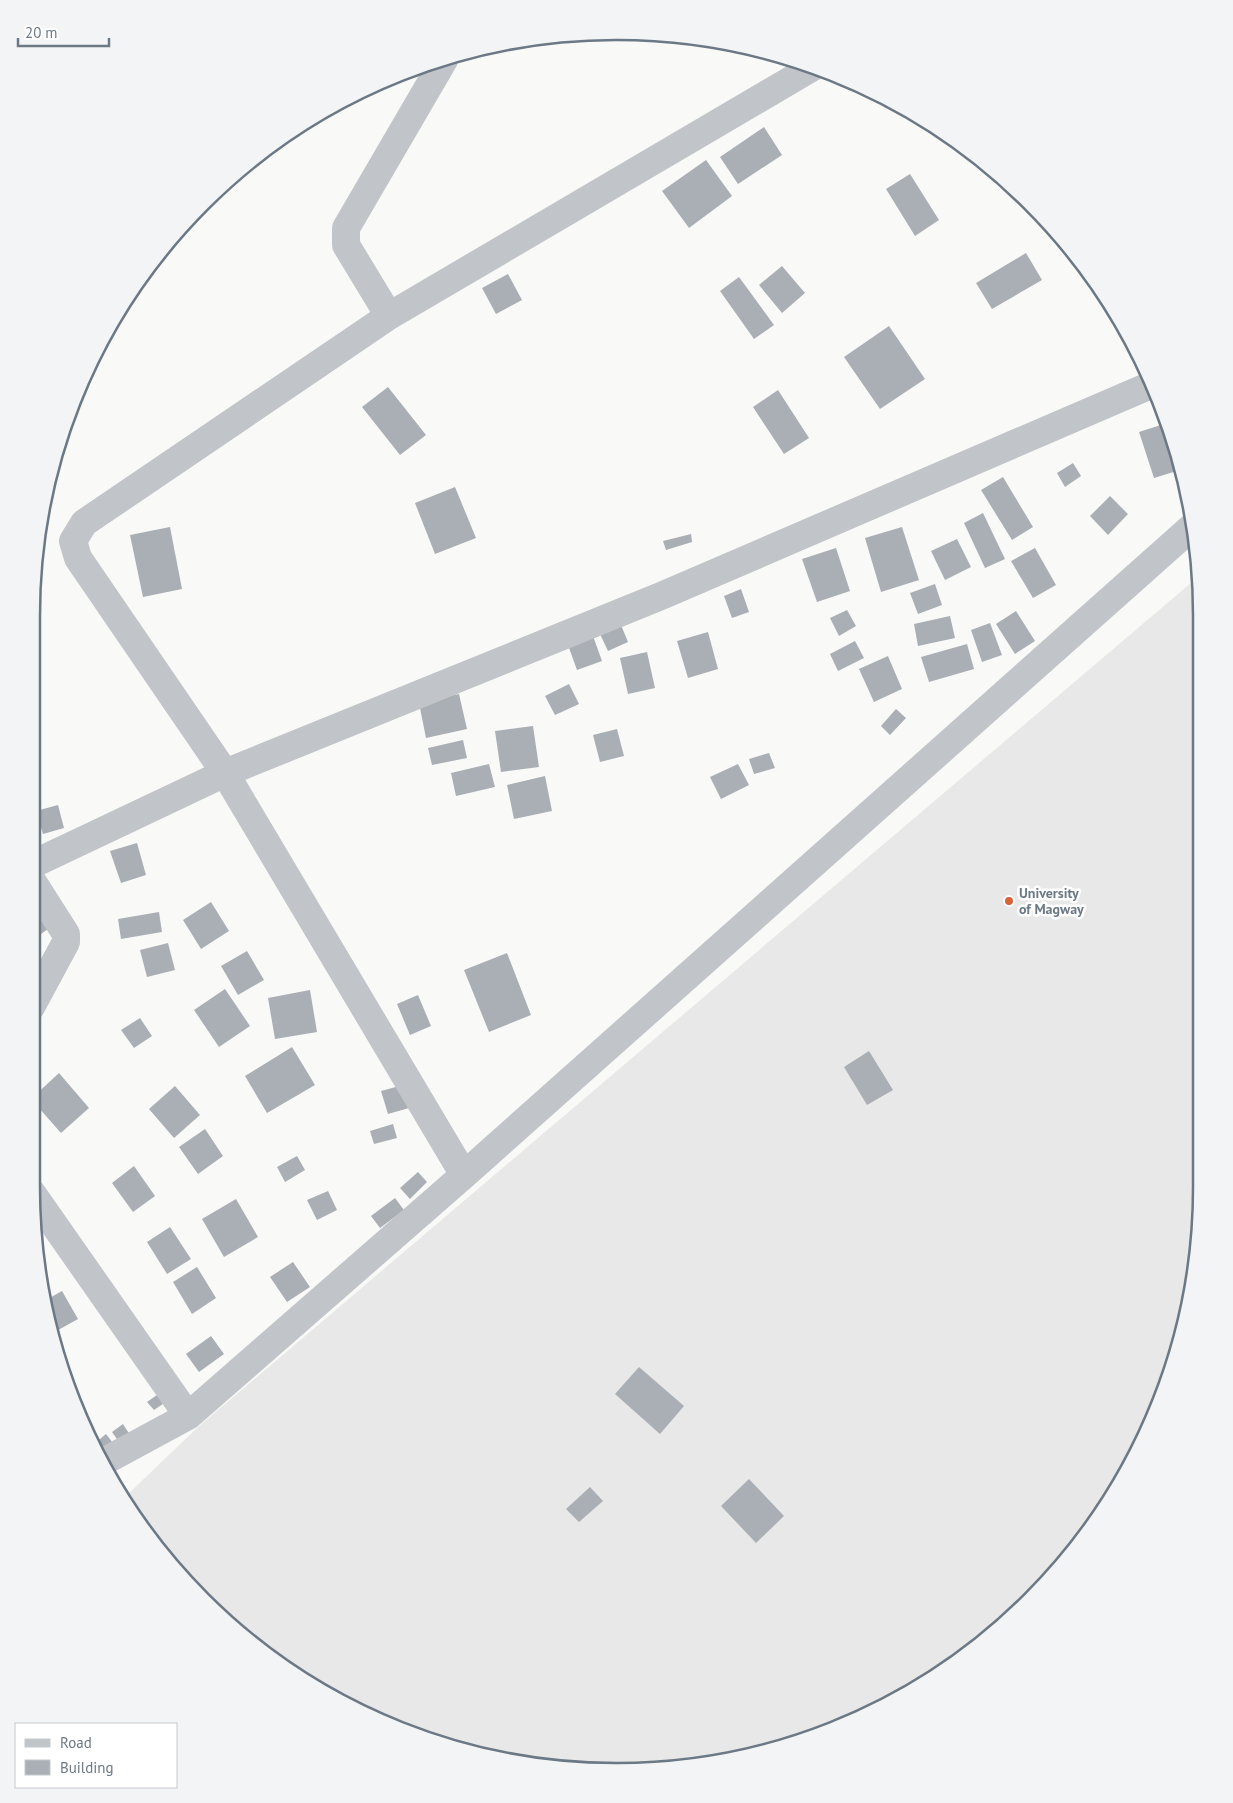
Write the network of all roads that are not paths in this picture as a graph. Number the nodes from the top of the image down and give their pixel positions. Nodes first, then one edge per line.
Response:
1 (439, 69) edge
2 (804, 72) edge
3 (389, 316) junction
4 (1145, 387) edge
5 (1187, 532) edge
6 (226, 773) junction
7 (40, 861) edge
8 (40, 894) edge
9 (40, 990) edge
10 (464, 1175) junction
11 (41, 1205) edge
12 (188, 1416) junction
13 (109, 1459) edge

1 - 3 street
2 - 3 street
3 - 6 street
4 - 6 street
5 - 10 street
6 - 7 street
6 - 10 street
8 - 9 street
10 - 12 street
11 - 12 street
12 - 13 street

